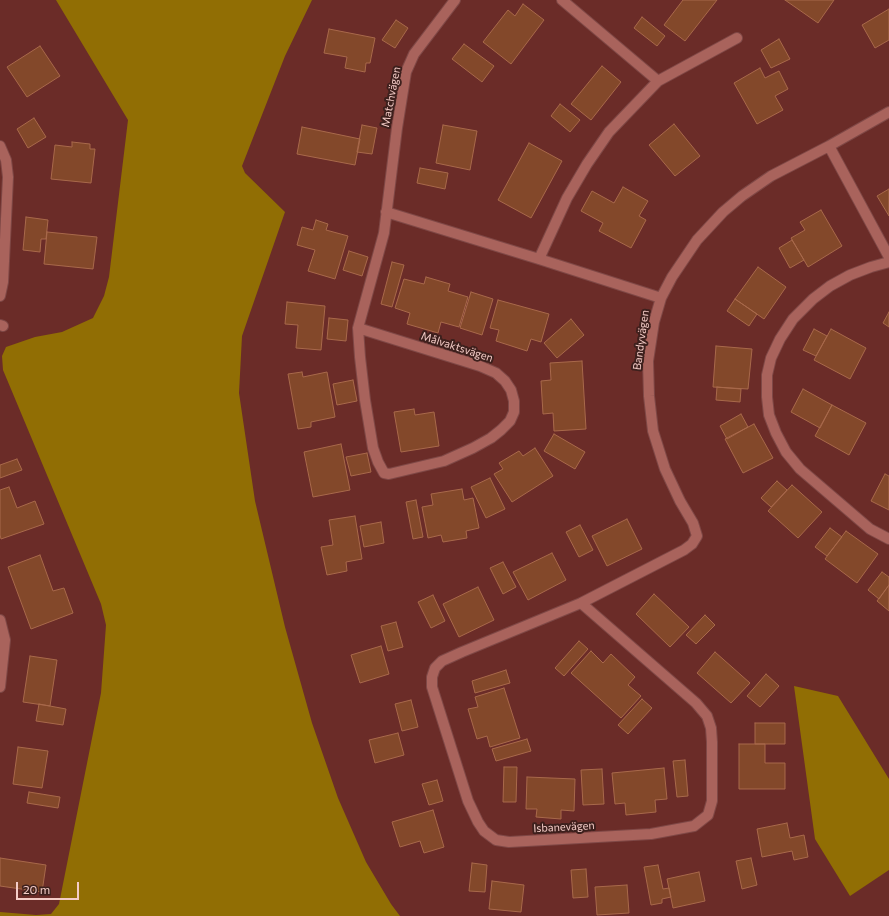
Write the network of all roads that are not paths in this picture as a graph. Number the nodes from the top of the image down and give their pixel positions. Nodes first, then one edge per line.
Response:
1 (455, 0) edge
2 (562, 0) edge
3 (736, 38) dead end
4 (658, 81) junction
5 (889, 112) edge
6 (0, 146) edge
7 (829, 146) junction
8 (386, 212) junction
9 (889, 257) edge
10 (539, 259) junction
11 (889, 262) edge
12 (0, 296) edge
13 (660, 298) junction
14 (358, 328) junction
15 (697, 536) joint
16 (889, 539) edge
17 (582, 603) junction
18 (0, 620) edge
19 (0, 687) edge

1 - 8 street, Matchvägen
2 - 4 street
3 - 4 street
4 - 10 street
5 - 7 street, Bandyvägen
6 - 12 street
7 - 9 street
7 - 13 street, Bandyvägen
8 - 10 street
8 - 14 street, Målvaktsvägen
10 - 13 street
11 - 16 street
13 - 15 street, Bandyvägen
14 - 14 street, Målvaktsvägen
15 - 17 street, Isbanevägen
17 - 17 street, Isbanevägen
18 - 19 street

